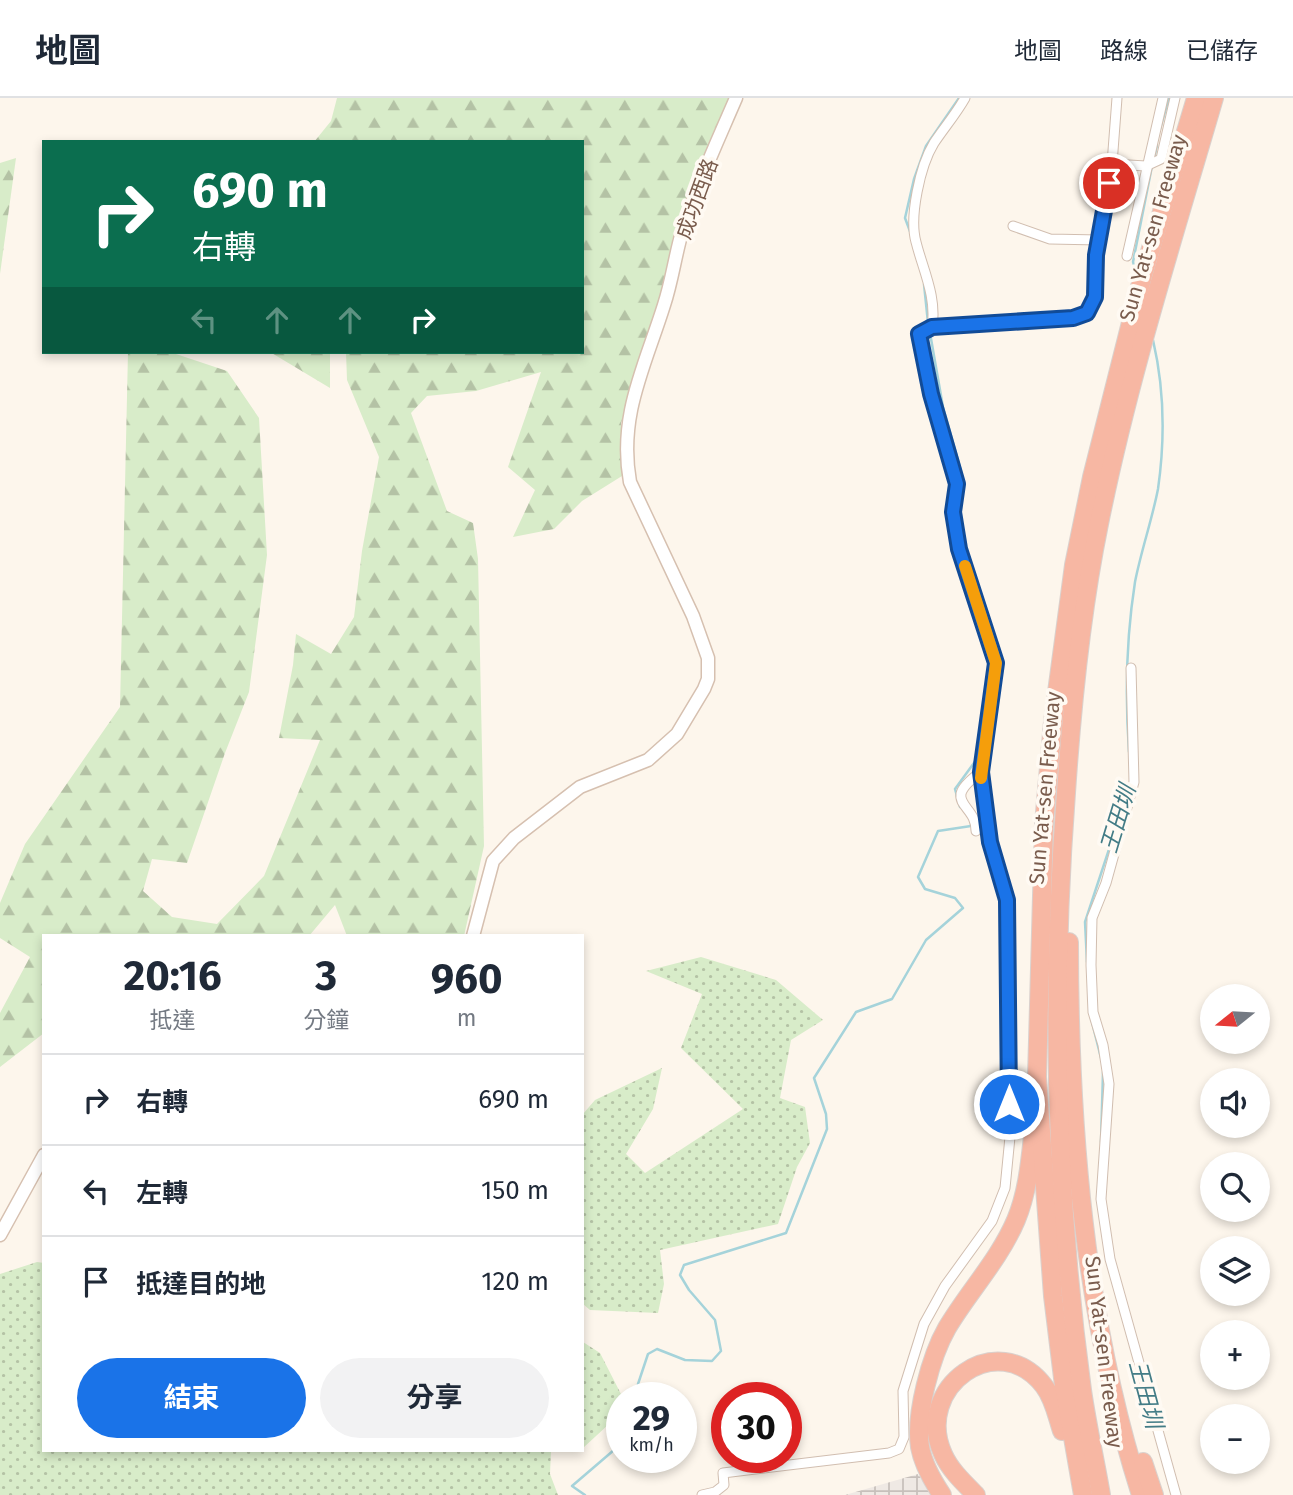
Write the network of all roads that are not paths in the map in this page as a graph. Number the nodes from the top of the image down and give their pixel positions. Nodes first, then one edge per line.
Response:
1 (736, 98) edge
2 (965, 98) edge
3 (1117, 98) edge
4 (1163, 98) edge
5 (1175, 98) edge
6 (1196, 98) edge
7 (1214, 98) edge
8 (1112, 164) junction
9 (1146, 166) junction
10 (1013, 226) dead end
11 (1099, 240) junction
12 (1127, 256) dead end
13 (929, 328) junction
14 (1131, 668) dead end
15 (981, 772) junction
16 (976, 831) dead end
17 (1061, 854) junction
18 (474, 934) edge
19 (1037, 1077) junction
20 (1076, 1135) junction
21 (42, 1159) edge
22 (0, 1235) edge
23 (925, 1398) junction
24 (702, 1495) edge
25 (942, 1495) edge
26 (961, 1495) edge
27 (976, 1495) edge
28 (1074, 1495) edge
29 (1083, 1495) edge
30 (1101, 1495) edge
31 (1141, 1495) edge
32 (1154, 1495) edge
33 (1176, 1495) edge

1 - 18 street
2 - 13 street
3 - 8 street
4 - 9 street
5 - 9 street
6 - 19 highway, Sun Yat-sen Freeway
7 - 17 highway, Sun Yat-sen Freeway
8 - 9 street
8 - 11 street
9 - 12 street
10 - 11 street
11 - 13 street
13 - 15 street
14 - 33 street
15 - 16 street
15 - 24 street
17 - 20 highway
17 - 30 highway, Sun Yat-sen Freeway
19 - 23 highway
19 - 29 highway, Sun Yat-sen Freeway
20 - 31 highway
20 - 32 highway
21 - 22 street
23 - 25 highway
23 - 26 highway
27 - 28 highway

